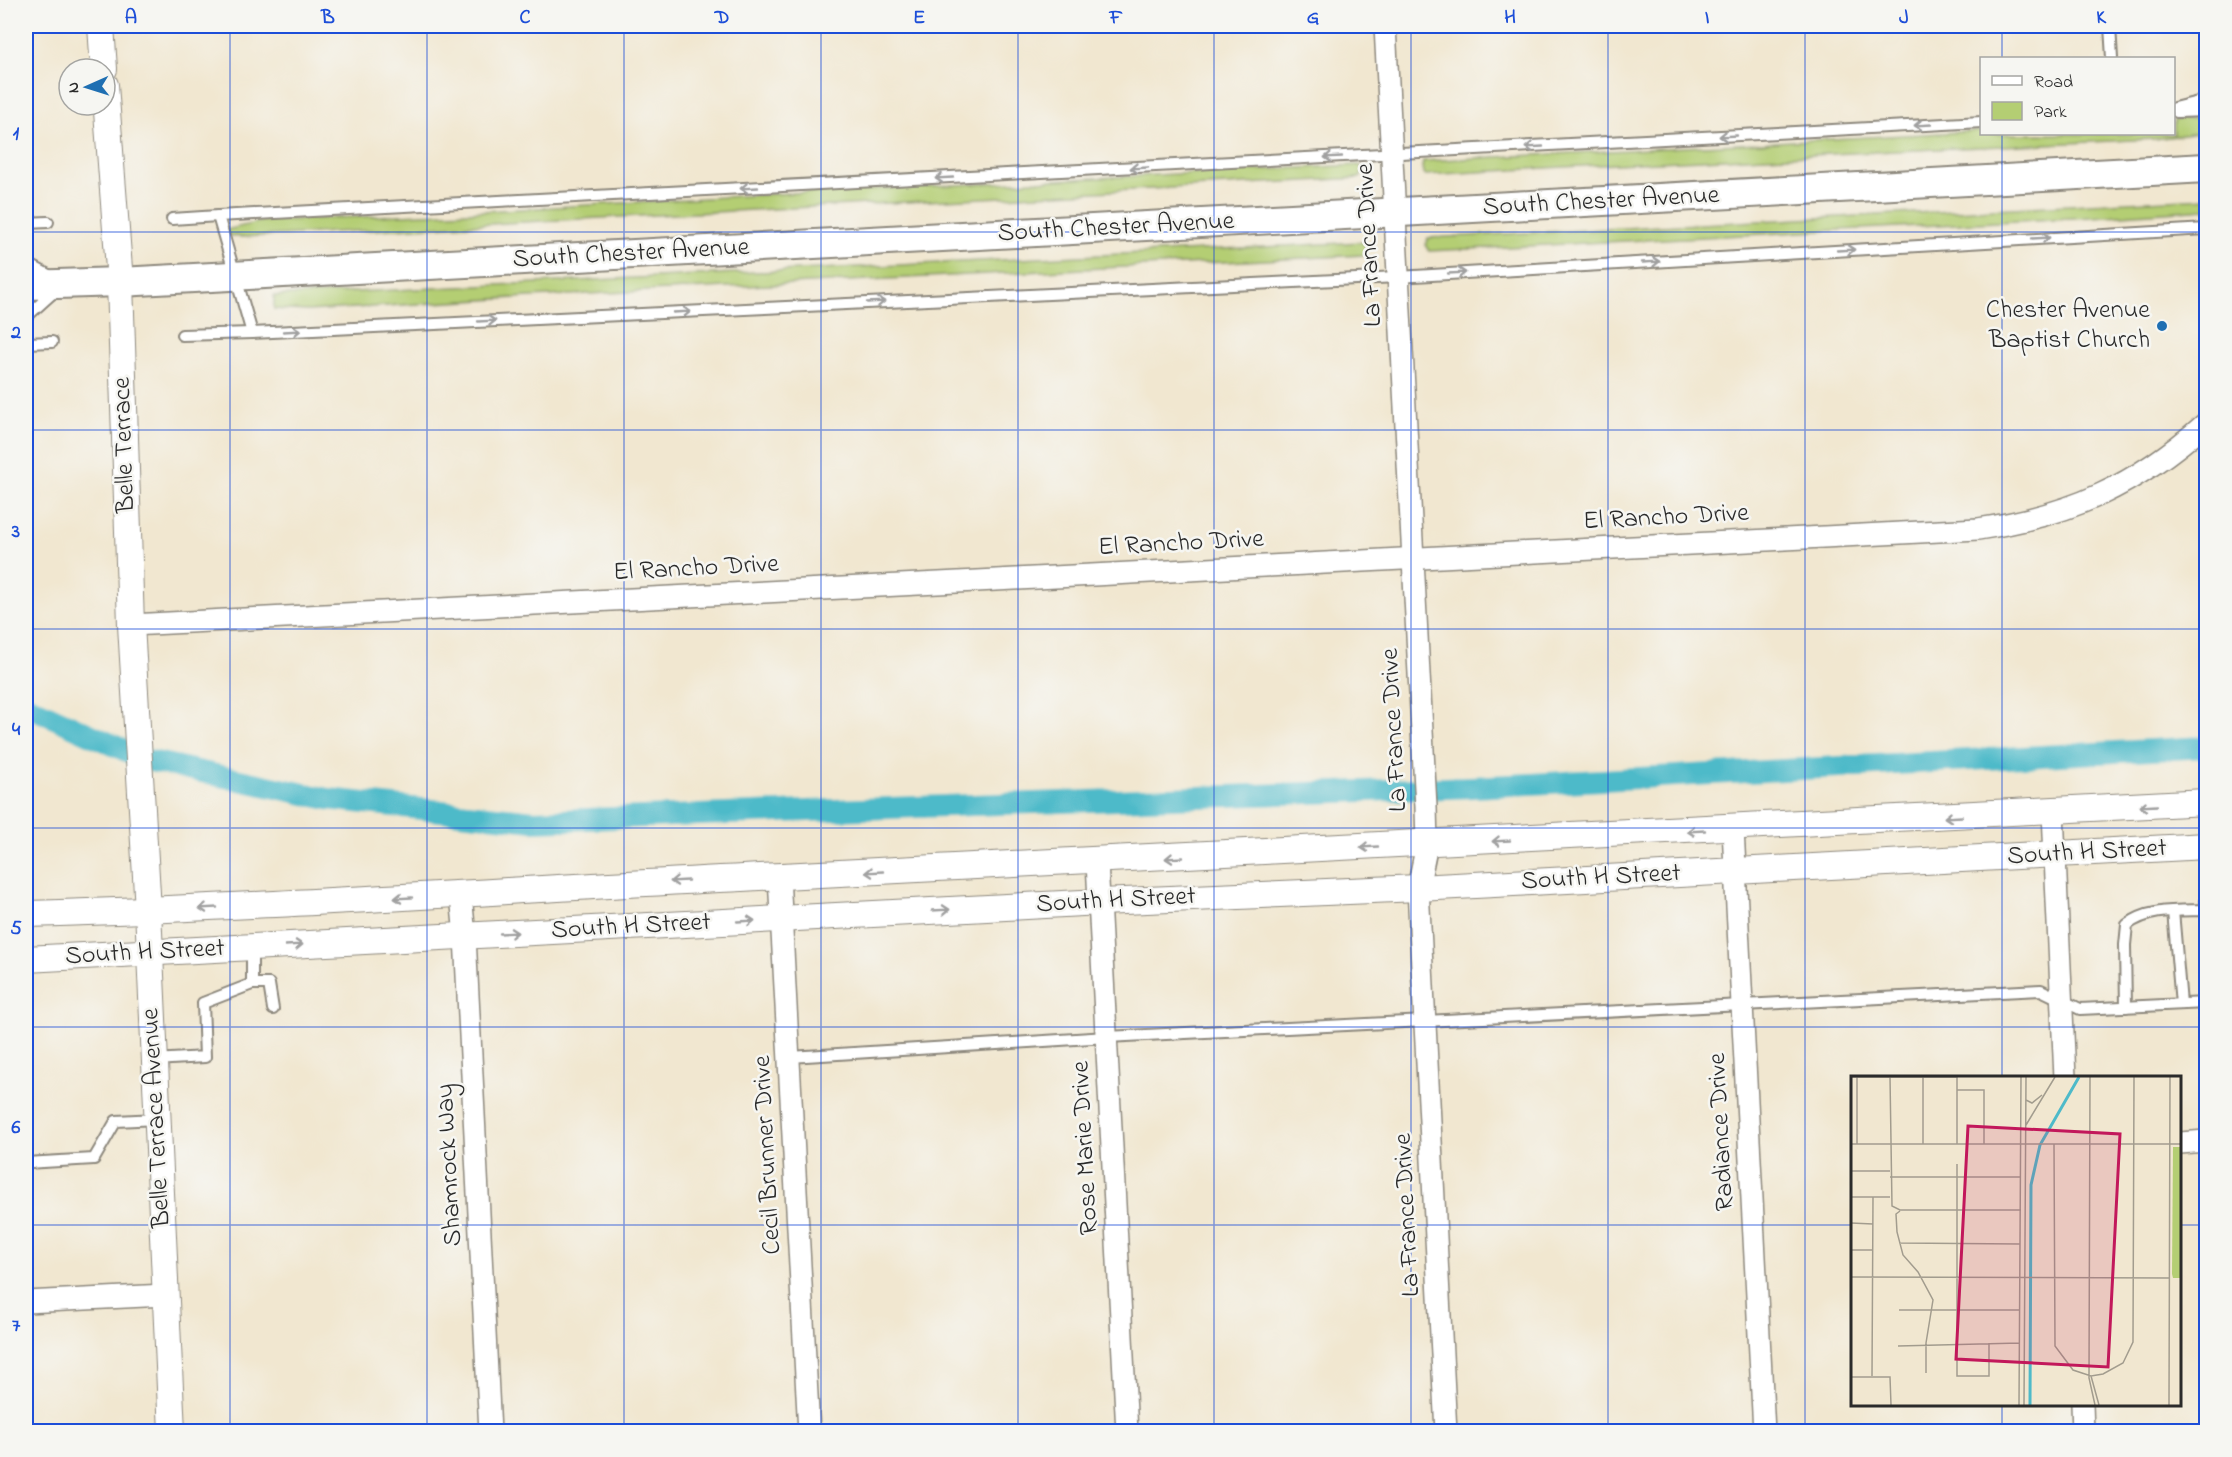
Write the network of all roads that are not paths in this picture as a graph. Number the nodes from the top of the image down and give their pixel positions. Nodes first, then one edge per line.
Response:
1 (101, 26) edge
2 (1385, 26) edge
3 (2110, 26) edge
4 (103, 57) edge
5 (2112, 57) edge
6 (2206, 100) edge
7 (2175, 110) edge
8 (2175, 110) edge
9 (2206, 111) edge
10 (107, 117) edge
11 (1980, 122) edge
12 (1392, 154) junction
13 (2206, 168) edge
14 (1395, 213) junction
15 (218, 216) junction
16 (172, 219) dead end
17 (48, 222) dead end
18 (26, 223) edge
19 (2206, 229) edge
20 (26, 263) edge
21 (236, 274) junction
22 (1398, 277) junction
23 (120, 282) junction
24 (63, 283) junction
25 (26, 285) edge
26 (26, 317) edge
27 (252, 333) junction
28 (182, 335) dead end
29 (52, 342) dead end
30 (26, 343) edge
31 (2206, 423) edge
32 (1413, 559) junction
33 (131, 625) junction
34 (2206, 802) edge
35 (141, 805) joint
36 (2053, 812) junction
37 (1734, 829) junction
38 (1427, 844) junction
39 (2206, 846) edge
40 (2054, 855) junction
41 (1097, 862) junction
42 (1736, 871) junction
43 (779, 876) junction
44 (2206, 882) edge
45 (1418, 888) junction
46 (461, 895) junction
47 (1101, 902) junction
48 (2206, 902) edge
49 (148, 910) junction
50 (2206, 910) edge
51 (2173, 911) junction
52 (26, 914) edge
53 (783, 919) junction
54 (465, 936) junction
55 (252, 948) junction
56 (149, 954) junction
57 (26, 959) edge
58 (252, 984) junction
59 (2061, 999) junction
60 (2206, 1003) edge
61 (1743, 1005) junction
62 (2181, 1005) junction
63 (2126, 1007) junction
64 (273, 1010) dead end
65 (1425, 1021) junction
66 (1107, 1037) junction
67 (790, 1057) junction
68 (154, 1060) junction
69 (2065, 1076) edge
70 (157, 1119) junction
71 (2206, 1141) edge
72 (2181, 1143) edge
73 (26, 1163) edge
74 (165, 1294) junction
75 (26, 1302) edge
76 (2082, 1406) edge
77 (172, 1431) edge
78 (490, 1431) edge
79 (809, 1431) edge
80 (1127, 1431) edge
81 (1446, 1431) edge
82 (1764, 1431) edge
83 (2083, 1431) edge

1 - 4 street
2 - 12 street, La France Drive
3 - 5 lane
6 - 7 lane
8 - 9 lane
10 - 23 street, Belle Terrace
11 -> 12 lane
12 - 14 street, La France Drive
12 -> 15 lane
13 - 14 main road, South Chester Avenue
14 - 21 main road, South Chester Avenue
14 - 22 street, La France Drive
15 - 16 lane
15 - 21 lane
17 - 18 lane
22 -> 19 lane
20 - 24 lane
21 - 23 main road, South Chester Avenue
21 - 27 lane
27 -> 22 lane
22 - 32 street, La France Drive
23 - 24 main road, South Chester Avenue
23 - 33 street, Belle Terrace
24 - 25 main road, South Chester Avenue
24 - 26 lane
27 - 28 lane
29 - 30 lane
31 - 32 street, El Rancho Drive
32 - 33 street, El Rancho Drive
32 - 38 street, La France Drive
33 - 35 street, Belle Terrace
34 -> 36 street, South H Street
35 - 49 street, Belle Terrace Avenue
36 -> 37 street, South H Street
36 - 40 street
37 -> 38 street, South H Street
37 - 42 street, Radiance Drive
38 -> 41 street, South H Street
38 - 45 street, La France Drive
39 - 40 street, South H Street
40 - 42 street, South H Street
40 - 59 street
41 -> 43 street, South H Street
41 - 47 street, Rose Marie Drive
42 - 45 street, South H Street
42 - 61 street, Radiance Drive
43 -> 46 street, South H Street
43 - 53 street, Cecil Brunner Drive
44 - 48 lane
45 - 47 street, South H Street
45 - 65 street, La France Drive
46 -> 49 street, South H Street
46 - 54 street, Shamrock Way
53 -> 47 street, South H Street
47 - 66 street, Rose Marie Drive
49 - 52 street, South H Street
49 - 56 street, Belle Terrace Avenue
50 - 51 lane
51 - 62 lane
51 - 63 lane
54 -> 53 street, South H Street
53 - 67 street, Cecil Brunner Drive
55 -> 54 street, South H Street
54 - 78 street, Shamrock Way
55 - 56 street, South H Street
55 - 58 lane
56 - 57 street, South H Street
56 - 68 street, Belle Terrace Avenue
58 - 64 lane
58 - 68 lane
59 - 61 lane
59 - 63 lane
59 - 69 street
60 - 62 lane
61 - 65 lane
61 - 82 street, Radiance Drive
62 - 63 lane
65 - 66 lane
65 - 81 street, La France Drive
66 - 67 lane
66 - 80 street, Rose Marie Drive
67 - 79 street, Cecil Brunner Drive
68 - 70 street, Belle Terrace Avenue
70 - 73 lane
70 - 74 street, Belle Terrace Avenue
71 - 72 street
74 - 75 street
74 - 77 street, Belle Terrace Avenue
76 - 83 street

